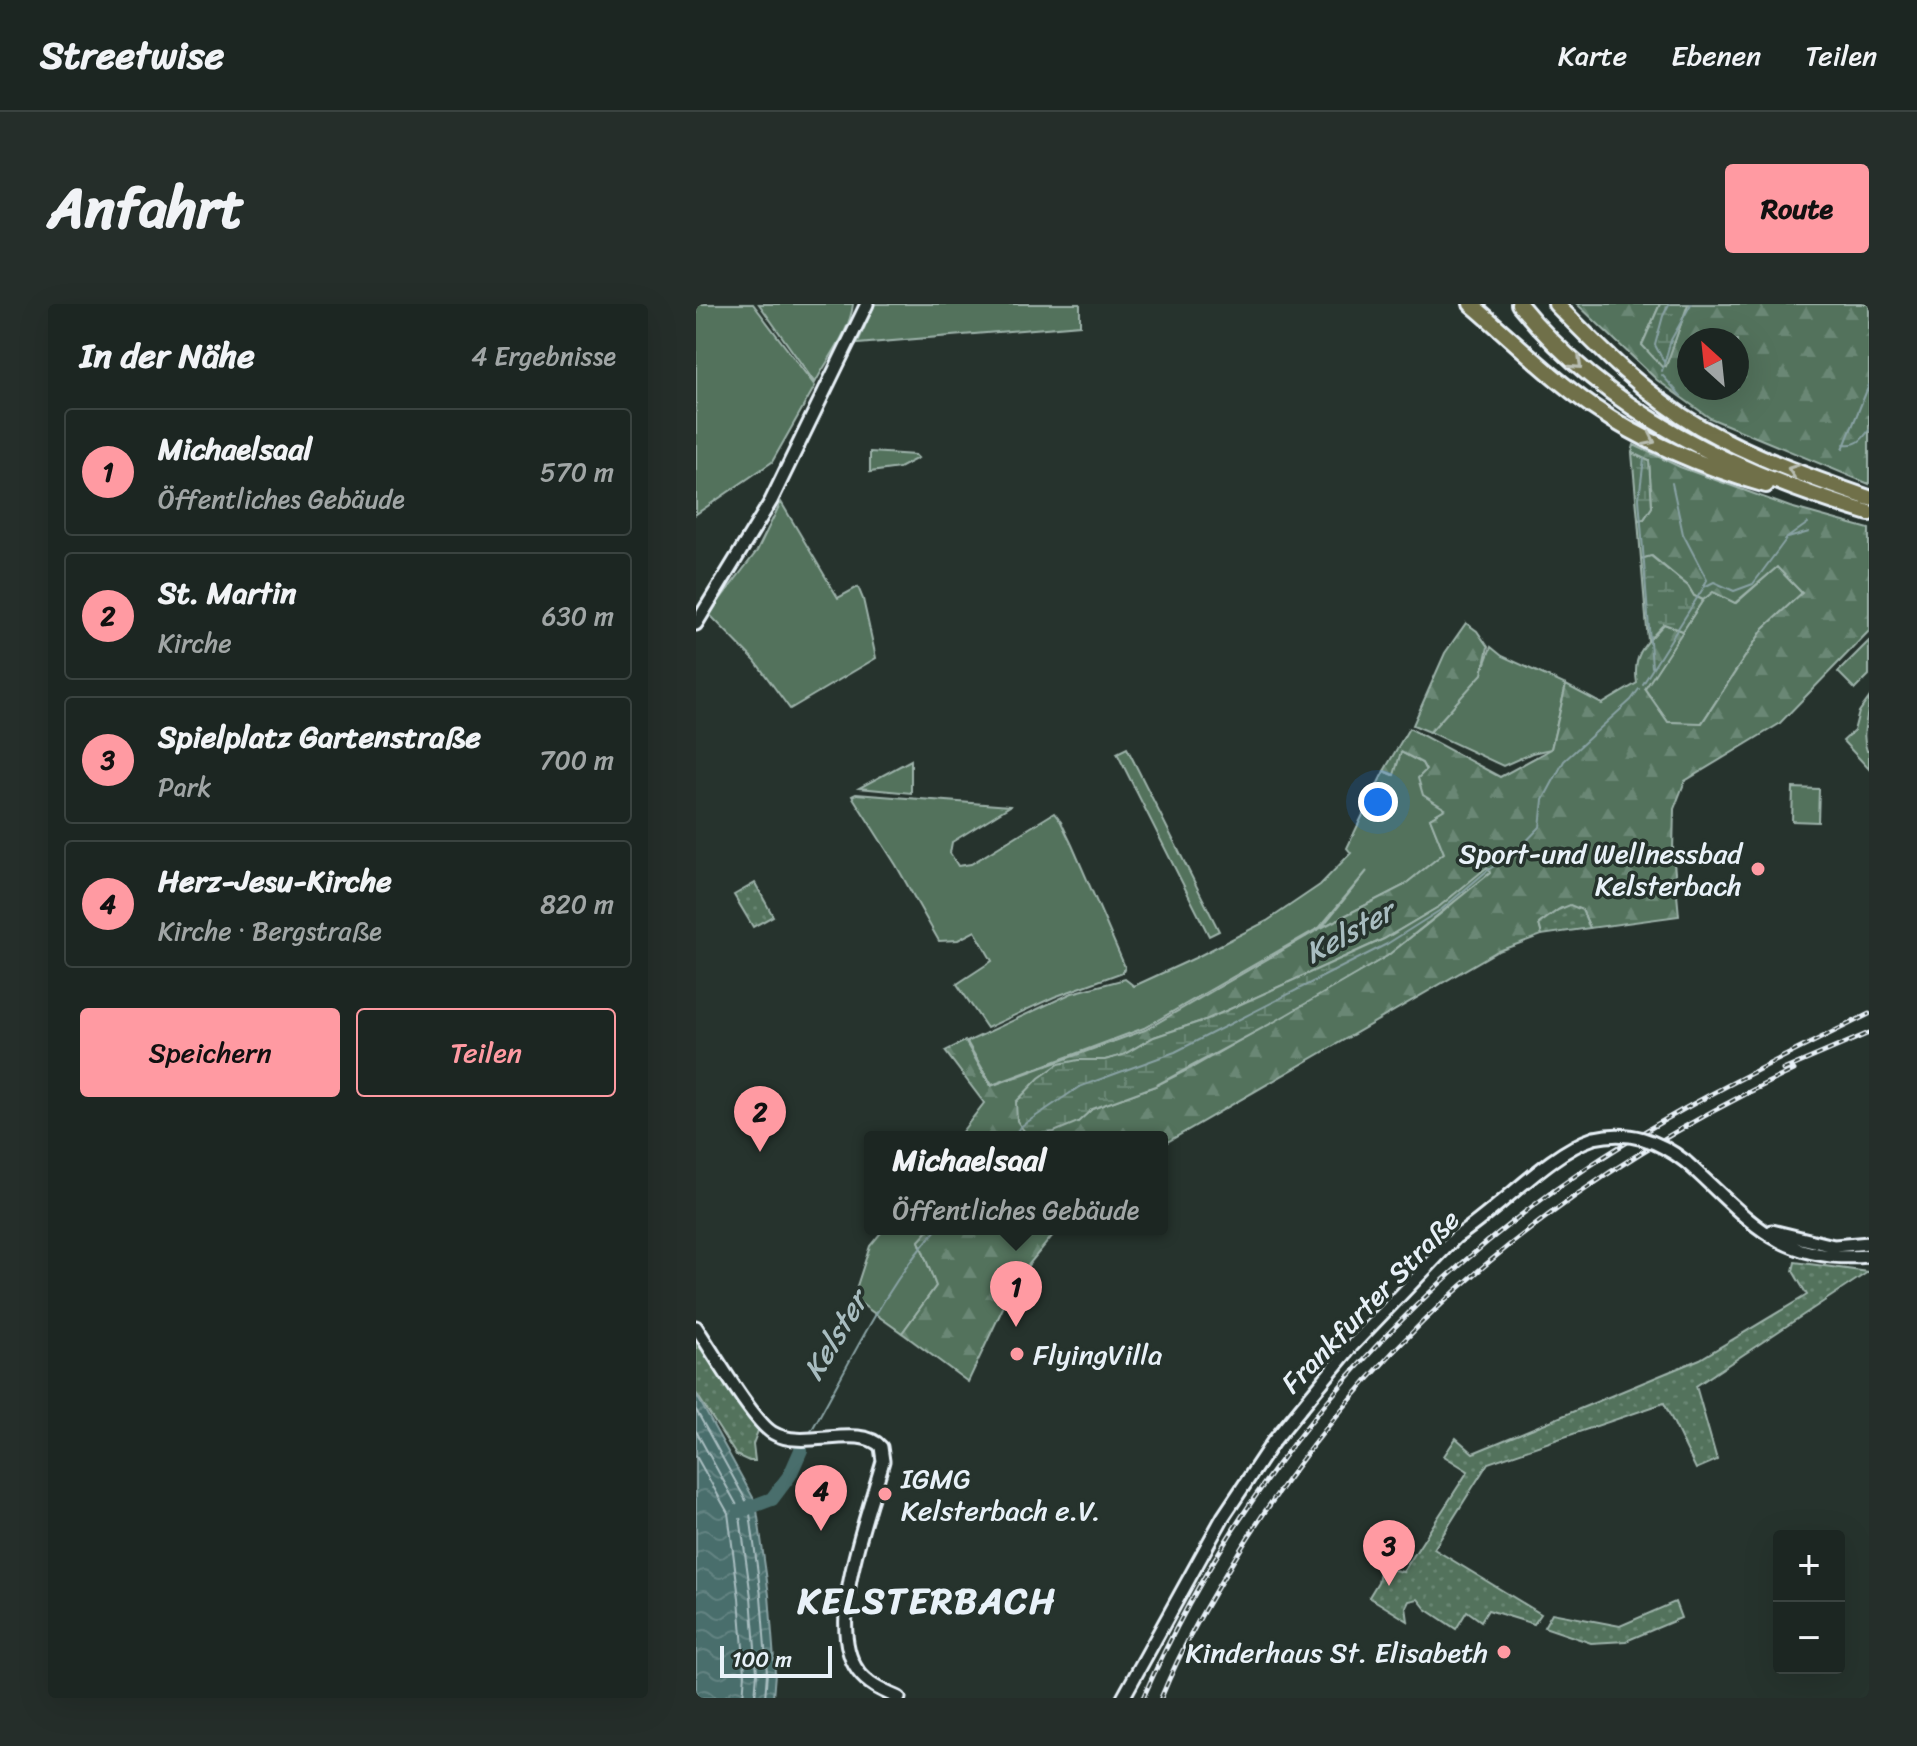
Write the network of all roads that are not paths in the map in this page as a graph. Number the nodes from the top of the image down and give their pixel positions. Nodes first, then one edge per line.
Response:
1 (867, 304) edge
2 (1471, 304) edge
3 (1482, 304) edge
4 (1556, 304) edge
5 (1521, 306) edge
6 (1519, 346) junction
7 (1813, 496) junction
8 (1869, 498) edge
9 (1869, 513) edge
10 (696, 624) edge
11 (1748, 1220) junction
12 (1869, 1243) edge
13 (1869, 1256) edge
14 (696, 1327) edge
15 (899, 1698) edge
16 (1123, 1698) edge

1 - 10 street
2 - 6 highway
3 - 6 highway
8 -> 4 highway
5 -> 7 highway
6 -> 7 highway
7 - 9 highway
11 - 12 street
11 - 13 street
11 - 16 street, Frankfurter Straße, bridge
14 - 15 street

